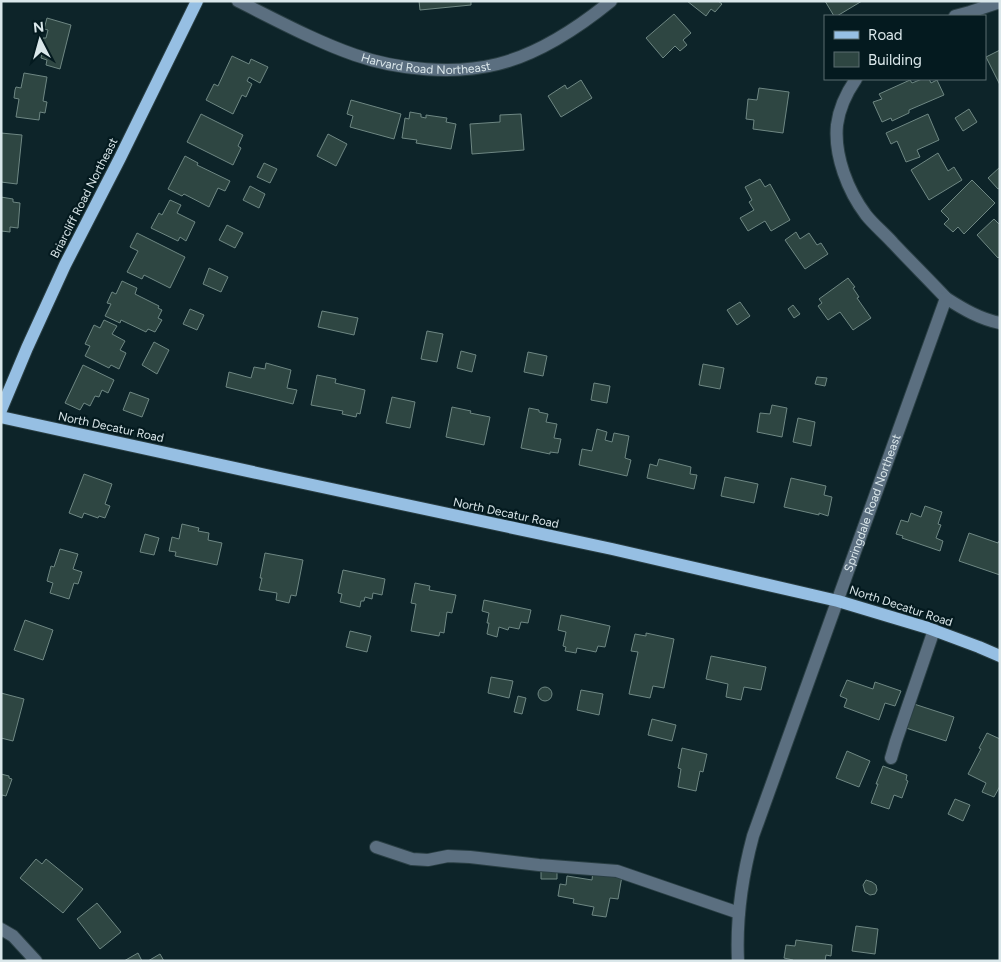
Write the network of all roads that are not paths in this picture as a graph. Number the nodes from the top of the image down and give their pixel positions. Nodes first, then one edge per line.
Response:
1 (197, 1) edge
2 (238, 1) edge
3 (610, 1) edge
4 (1000, 2) edge
5 (958, 15) edge
6 (856, 80) edge
7 (946, 298) junction
8 (1000, 323) edge
9 (1, 410) edge
10 (1, 417) edge
11 (838, 600) junction
12 (934, 630) junction
13 (1000, 656) edge
14 (891, 758) dead end
15 (376, 847) dead end
16 (739, 913) junction
17 (1, 929) edge
18 (36, 961) edge
19 (738, 961) edge

1 - 9 main road, Briarcliff Road Northeast
2 - 3 street, Harvard Road Northeast
4 - 5 street
6 - 7 street
7 - 8 street
7 - 11 street, Springdale Road Northeast
10 - 11 main road, North Decatur Road
11 - 12 main road, North Decatur Road
11 - 16 street, Springdale Road Northeast
12 - 13 main road, North Decatur Road
12 - 14 street
15 - 16 street
16 - 19 street, Springdale Road Northeast
17 - 18 street

